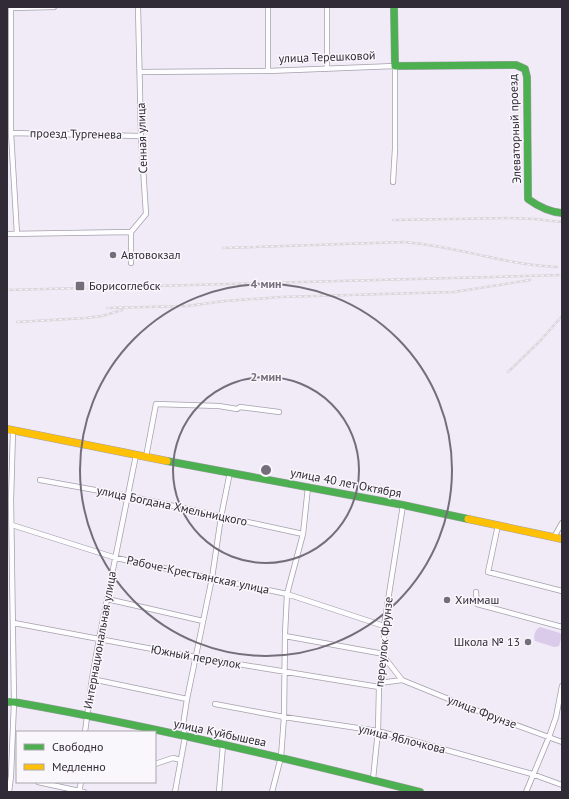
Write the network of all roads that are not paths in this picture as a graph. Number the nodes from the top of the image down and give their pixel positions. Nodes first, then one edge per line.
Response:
1 (54, 7) edge
2 (138, 7) edge
3 (268, 7) edge
4 (327, 7) edge
5 (394, 7) edge
6 (11, 8) edge
7 (516, 65) joint
8 (395, 66) junction
9 (327, 69) junction
10 (268, 71) junction
11 (140, 72) junction
12 (9, 76) edge
13 (11, 133) junction
14 (141, 136) junction
15 (393, 182) dead end
16 (562, 212) edge
17 (131, 232) junction
18 (7, 234) edge
19 (17, 234) junction
20 (131, 263) dead end
21 (279, 412) dead end
22 (10, 429) edge
23 (136, 455) junction
24 (146, 457) junction
25 (230, 472) junction
26 (40, 480) dead end
27 (308, 487) junction
28 (128, 496) junction
29 (9, 500) edge
30 (403, 505) junction
31 (221, 517) junction
32 (562, 523) edge
33 (12, 525) junction
34 (498, 525) junction
35 (303, 534) junction
36 (554, 537) junction
37 (562, 539) edge
38 (116, 558) junction
39 (212, 578) junction
40 (562, 591) edge
41 (476, 592) dead end
42 (288, 594) junction
43 (107, 599) junction
44 (7, 600) edge
45 (13, 600) junction
46 (203, 621) junction
47 (14, 623) junction
48 (384, 626) junction
49 (562, 626) edge
50 (285, 636) junction
51 (99, 639) junction
52 (384, 655) junction
53 (195, 658) junction
54 (285, 671) junction
55 (92, 680) junction
56 (402, 680) junction
57 (380, 685) junction
58 (562, 686) edge
59 (187, 699) junction
60 (11, 702) edge
61 (215, 704) dead end
62 (87, 714) junction
63 (284, 717) junction
64 (556, 717) junction
65 (562, 719) edge
66 (85, 731) edge
67 (378, 731) junction
68 (185, 737) junction
69 (549, 737) junction
70 (562, 742) edge
71 (223, 746) junction
72 (281, 757) junction
73 (180, 760) junction
74 (156, 764) edge
75 (532, 774) junction
76 (11, 776) junction
77 (16, 778) edge
78 (373, 779) junction
79 (42, 783) edge
80 (562, 785) edge
81 (9, 792) edge
82 (80, 792) edge
83 (175, 792) edge
84 (219, 792) edge
85 (272, 792) edge
86 (420, 792) edge
87 (526, 792) edge

1 - 6 street
2 - 11 street, Сенная улица
3 - 10 street
4 - 9 street
5 - 8 street
6 - 12 street
7 - 8 street, улица Терешковой
7 - 16 street, Элеваторный проезд
8 - 9 street, улица Терешковой
8 - 15 street
9 - 10 street, улица Терешковой
10 - 11 street, улица Терешковой
11 - 14 street, Сенная улица
12 - 13 street
13 - 14 street, проезд Тургенева
13 - 19 street
14 - 17 street, Сенная улица
17 - 19 street
17 - 20 street
18 - 19 street
21 - 24 street
22 - 23 street, улица 40 лет Октября
22 - 29 street
23 - 24 street, улица 40 лет Октября
23 - 28 street, Интернациональная улица
24 - 25 street, улица 40 лет Октября
25 - 27 street, улица 40 лет Октября
25 - 31 street
26 - 28 street, улица Богдана Хмельницкого
27 - 30 street, улица 40 лет Октября
27 - 35 street
28 - 31 street, улица Богдана Хмельницкого
28 - 38 street, Интернациональная улица
29 - 33 street
30 - 34 street, улица 40 лет Октября
30 - 48 street, переулок Фрунзе
31 - 35 street, улица Богдана Хмельницкого
31 - 39 street
32 - 36 street
33 - 38 street, Рабоче-Крестьянская улица
33 - 45 street
34 - 36 street, улица 40 лет Октября
34 - 40 street
35 - 42 street
36 - 37 street, улица 40 лет Октября
38 - 39 street, Рабоче-Крестьянская улица
38 - 43 street, Интернациональная улица
39 - 42 street, Рабоче-Крестьянская улица
39 - 46 street
41 - 49 street
42 - 48 street, Рабоче-Крестьянская улица
42 - 50 street
43 - 46 street
43 - 51 street, Интернациональная улица
44 - 45 street
45 - 47 street
46 - 53 street
47 - 51 street, Южный переулок
47 - 60 street
48 - 52 street, переулок Фрунзе
50 - 52 street
50 - 54 street
51 - 53 street, Южный переулок
51 - 55 street, Интернациональная улица
52 - 56 street, улица Фрунзе
52 - 57 street, переулок Фрунзе
53 - 54 street, Южный переулок
53 - 59 street
54 - 57 street, Южный переулок
54 - 63 street
55 - 59 street
55 - 62 street, Интернациональная улица
56 - 57 street, улица Фрунзе
56 - 69 street, улица Фрунзе
57 - 67 street, переулок Фрунзе
58 - 64 street
59 - 68 street
60 - 62 street, улица Куйбышева
60 - 76 street
61 - 63 street, улица Яблочкова
62 - 66 street, Интернациональная улица
62 - 68 street, улица Куйбышева
63 - 67 street, улица Яблочкова
63 - 72 street
64 - 65 street
64 - 69 street
67 - 75 street, улица Яблочкова
67 - 78 street, переулок Фрунзе
68 - 71 street, улица Куйбышева
68 - 73 street
69 - 70 street, улица Фрунзе
69 - 75 street
71 - 72 street, улица Куйбышева
71 - 84 street
72 - 78 street, улица Куйбышева
72 - 85 street
73 - 74 street
73 - 83 street
75 - 80 street, улица Яблочкова
75 - 87 street
76 - 77 street
76 - 81 street
78 - 86 street, улица Куйбышева
79 - 82 street

